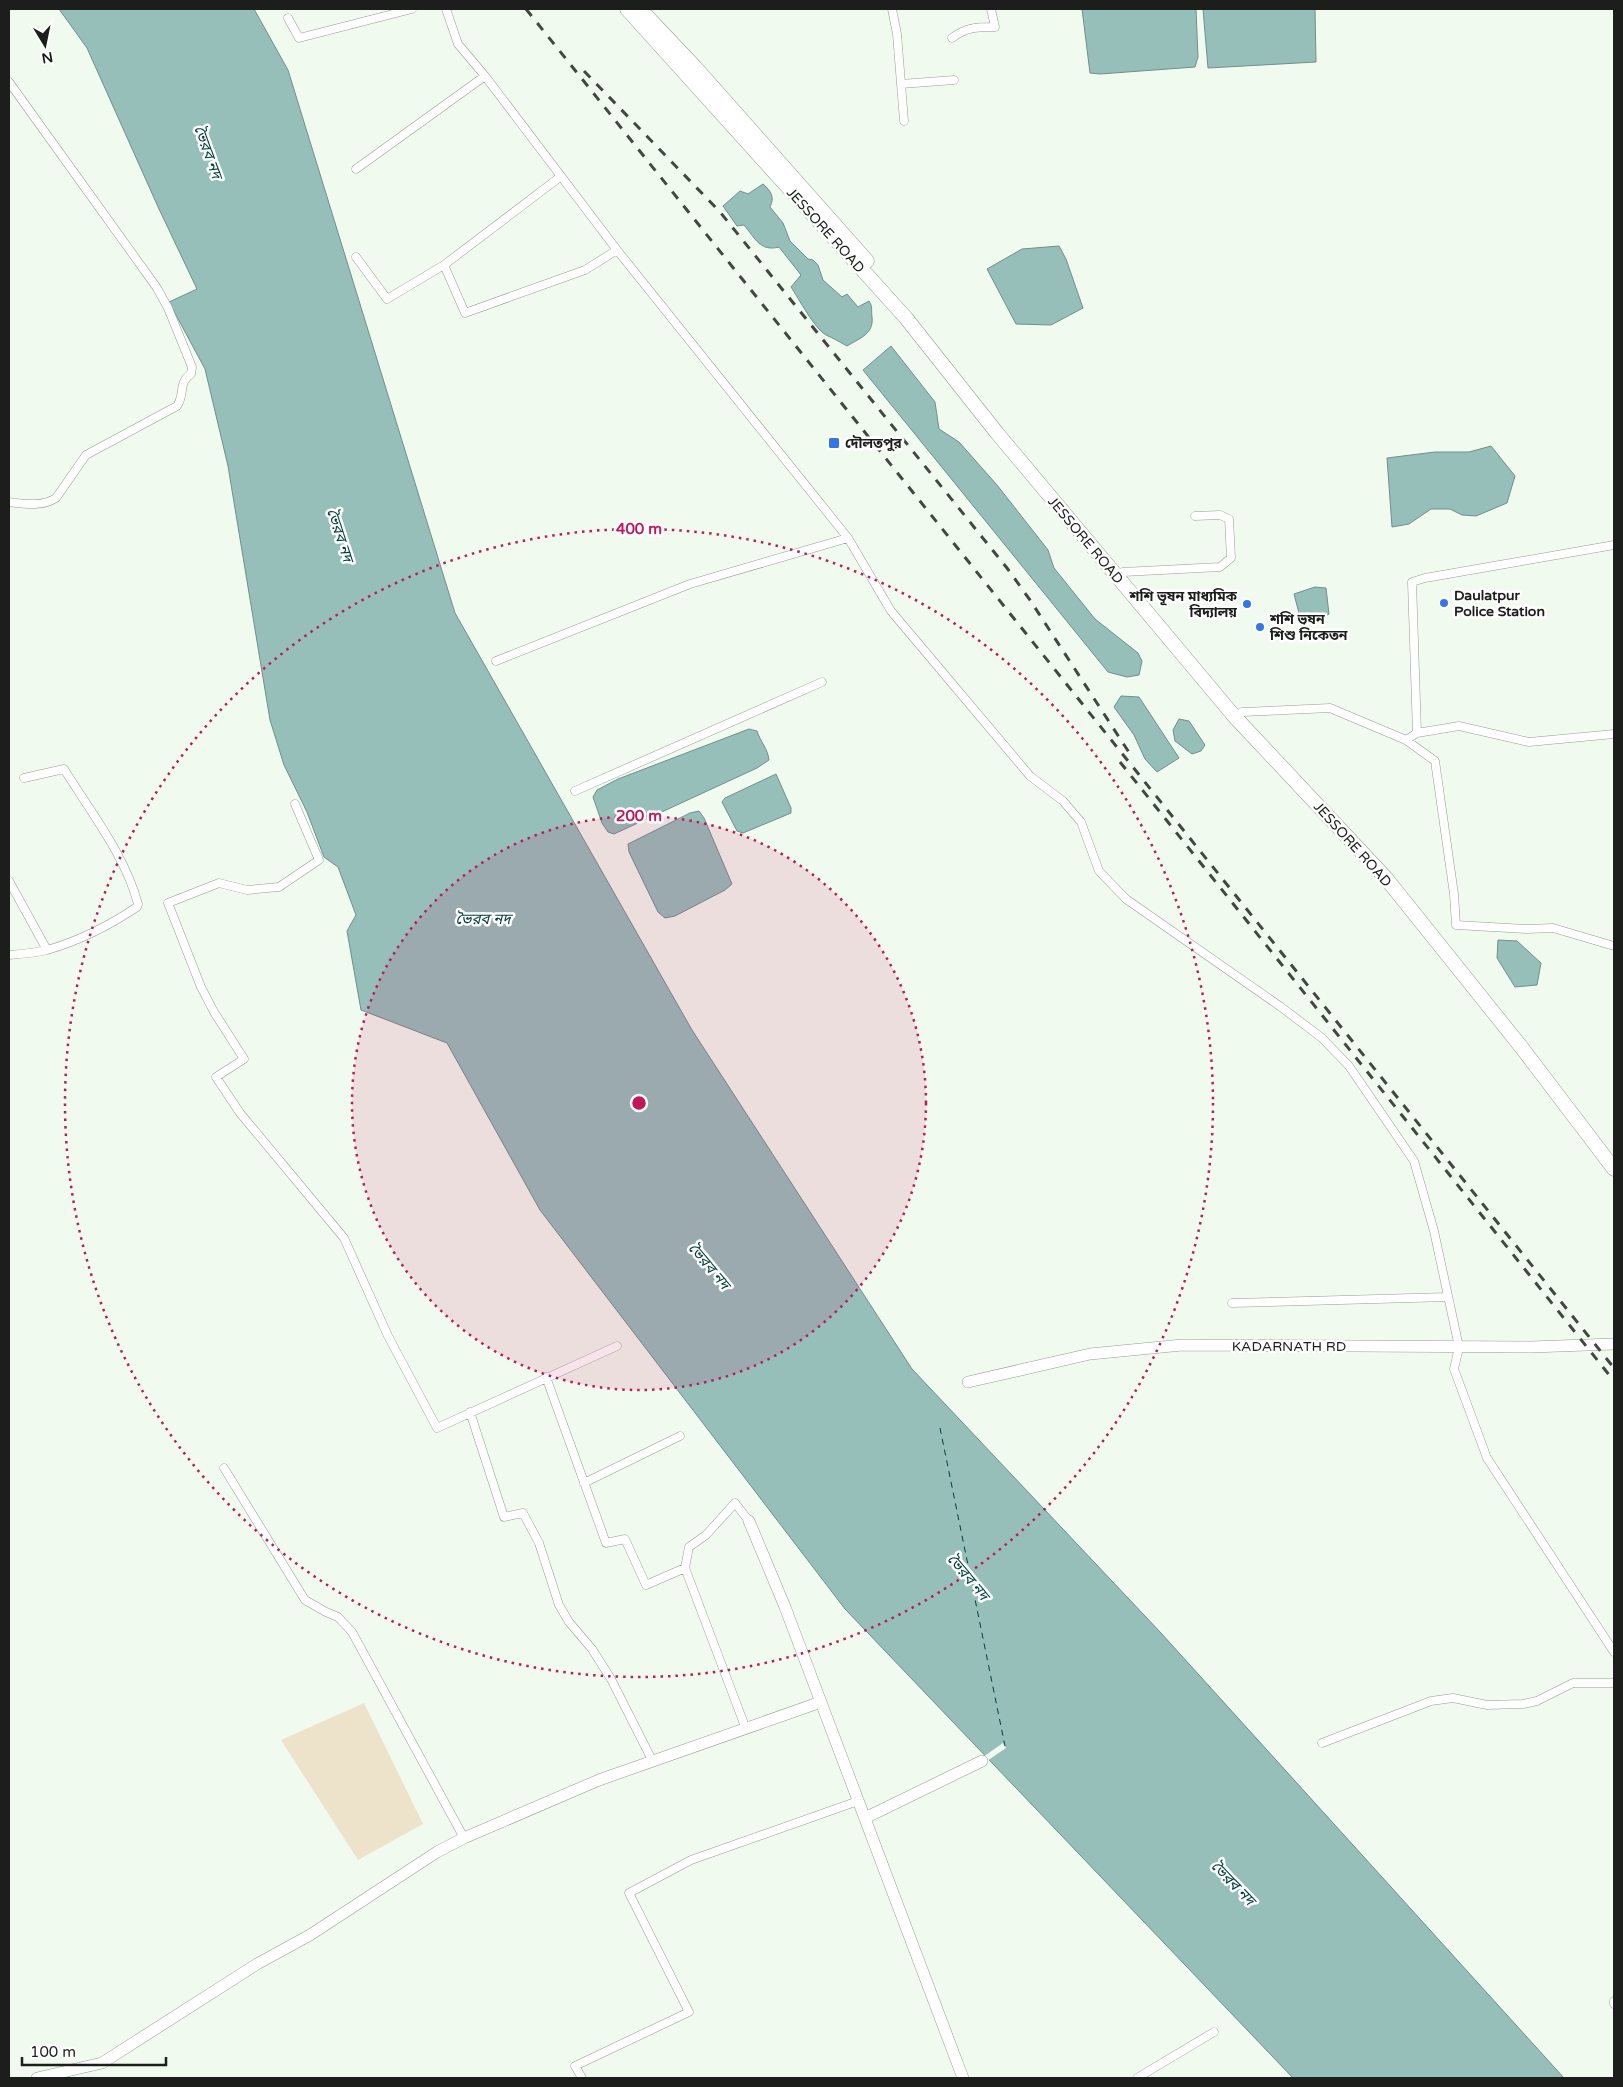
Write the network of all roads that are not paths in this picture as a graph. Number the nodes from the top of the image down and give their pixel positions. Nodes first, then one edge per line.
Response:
1 (412, 9) edge
2 (446, 9) edge
3 (627, 9) edge
4 (640, 9) edge
5 (892, 9) edge
6 (991, 9) edge
7 (288, 18) dead end
8 (952, 38) dead end
9 (485, 76) junction
10 (954, 80) dead end
11 (9, 82) edge
12 (901, 84) junction
13 (904, 121) dead end
14 (356, 169) dead end
15 (560, 177) junction
16 (617, 250) junction
17 (356, 257) dead end
18 (444, 265) junction
19 (9, 502) edge
20 (1195, 516) dead end
21 (848, 538) junction
22 (1614, 545) edge
23 (1123, 572) junction
24 (496, 662) dead end
25 (822, 682) dead end
26 (1242, 712) junction
27 (1417, 733) junction
28 (1614, 734) edge
29 (1406, 740) junction
30 (24, 778) dead end
31 (575, 791) dead end
32 (295, 804) dead end
33 (9, 881) edge
34 (1614, 946) edge
35 (47, 950) junction
36 (9, 955) edge
37 (1614, 1155) edge
38 (1614, 1169) edge
39 (1448, 1297) junction
40 (1232, 1303) dead end
41 (1614, 1344) edge
42 (617, 1346) dead end
43 (1459, 1347) junction
44 (546, 1378) junction
45 (968, 1382) dead end
46 (470, 1412) junction
47 (680, 1436) dead end
48 (224, 1468) dead end
49 (584, 1482) junction
50 (750, 1520) joint
51 (685, 1568) junction
52 (1614, 1652) edge
53 (1614, 1683) edge
54 (821, 1702) junction
55 (746, 1729) junction
56 (1322, 1743) dead end
57 (652, 1760) junction
58 (982, 1761) dead end
59 (858, 1800) junction
60 (865, 1818) junction
61 (464, 1838) junction
62 (1214, 2032) dead end
63 (37, 2078) edge
64 (582, 2078) edge
65 (963, 2078) edge
66 (1137, 2078) edge

1 - 7 street
2 - 9 street
3 - 38 highway, JESSORE ROAD
4 - 23 highway, JESSORE ROAD
5 - 12 street
6 - 8 street
9 - 14 street
9 - 15 street
10 - 12 street
11 - 19 street
12 - 13 street
15 - 16 street
15 - 18 street
16 - 18 street
16 - 21 street
17 - 18 street
20 - 23 street
21 - 24 street
21 - 39 street
22 - 27 street
23 - 26 highway, JESSORE ROAD
25 - 31 street
26 - 29 street
26 - 37 highway, JESSORE ROAD
27 - 28 street
27 - 29 street
29 - 34 street
30 - 35 street
32 - 46 street
33 - 35 street
35 - 36 street
39 - 40 street
39 - 43 street
41 - 43 main road, KADARNATH RD
42 - 44 street
43 - 45 main road, KADARNATH RD
43 - 52 street
44 - 46 street
44 - 49 street
46 - 57 street
47 - 49 street
48 - 61 street
49 - 51 street
50 - 51 street
50 - 54 main road
51 - 55 street
53 - 56 street
54 - 55 main road
54 - 59 main road
55 - 57 main road
57 - 61 main road
58 - 60 main road
59 - 60 main road
59 - 64 street
60 - 65 main road
61 - 63 main road
62 - 66 street

